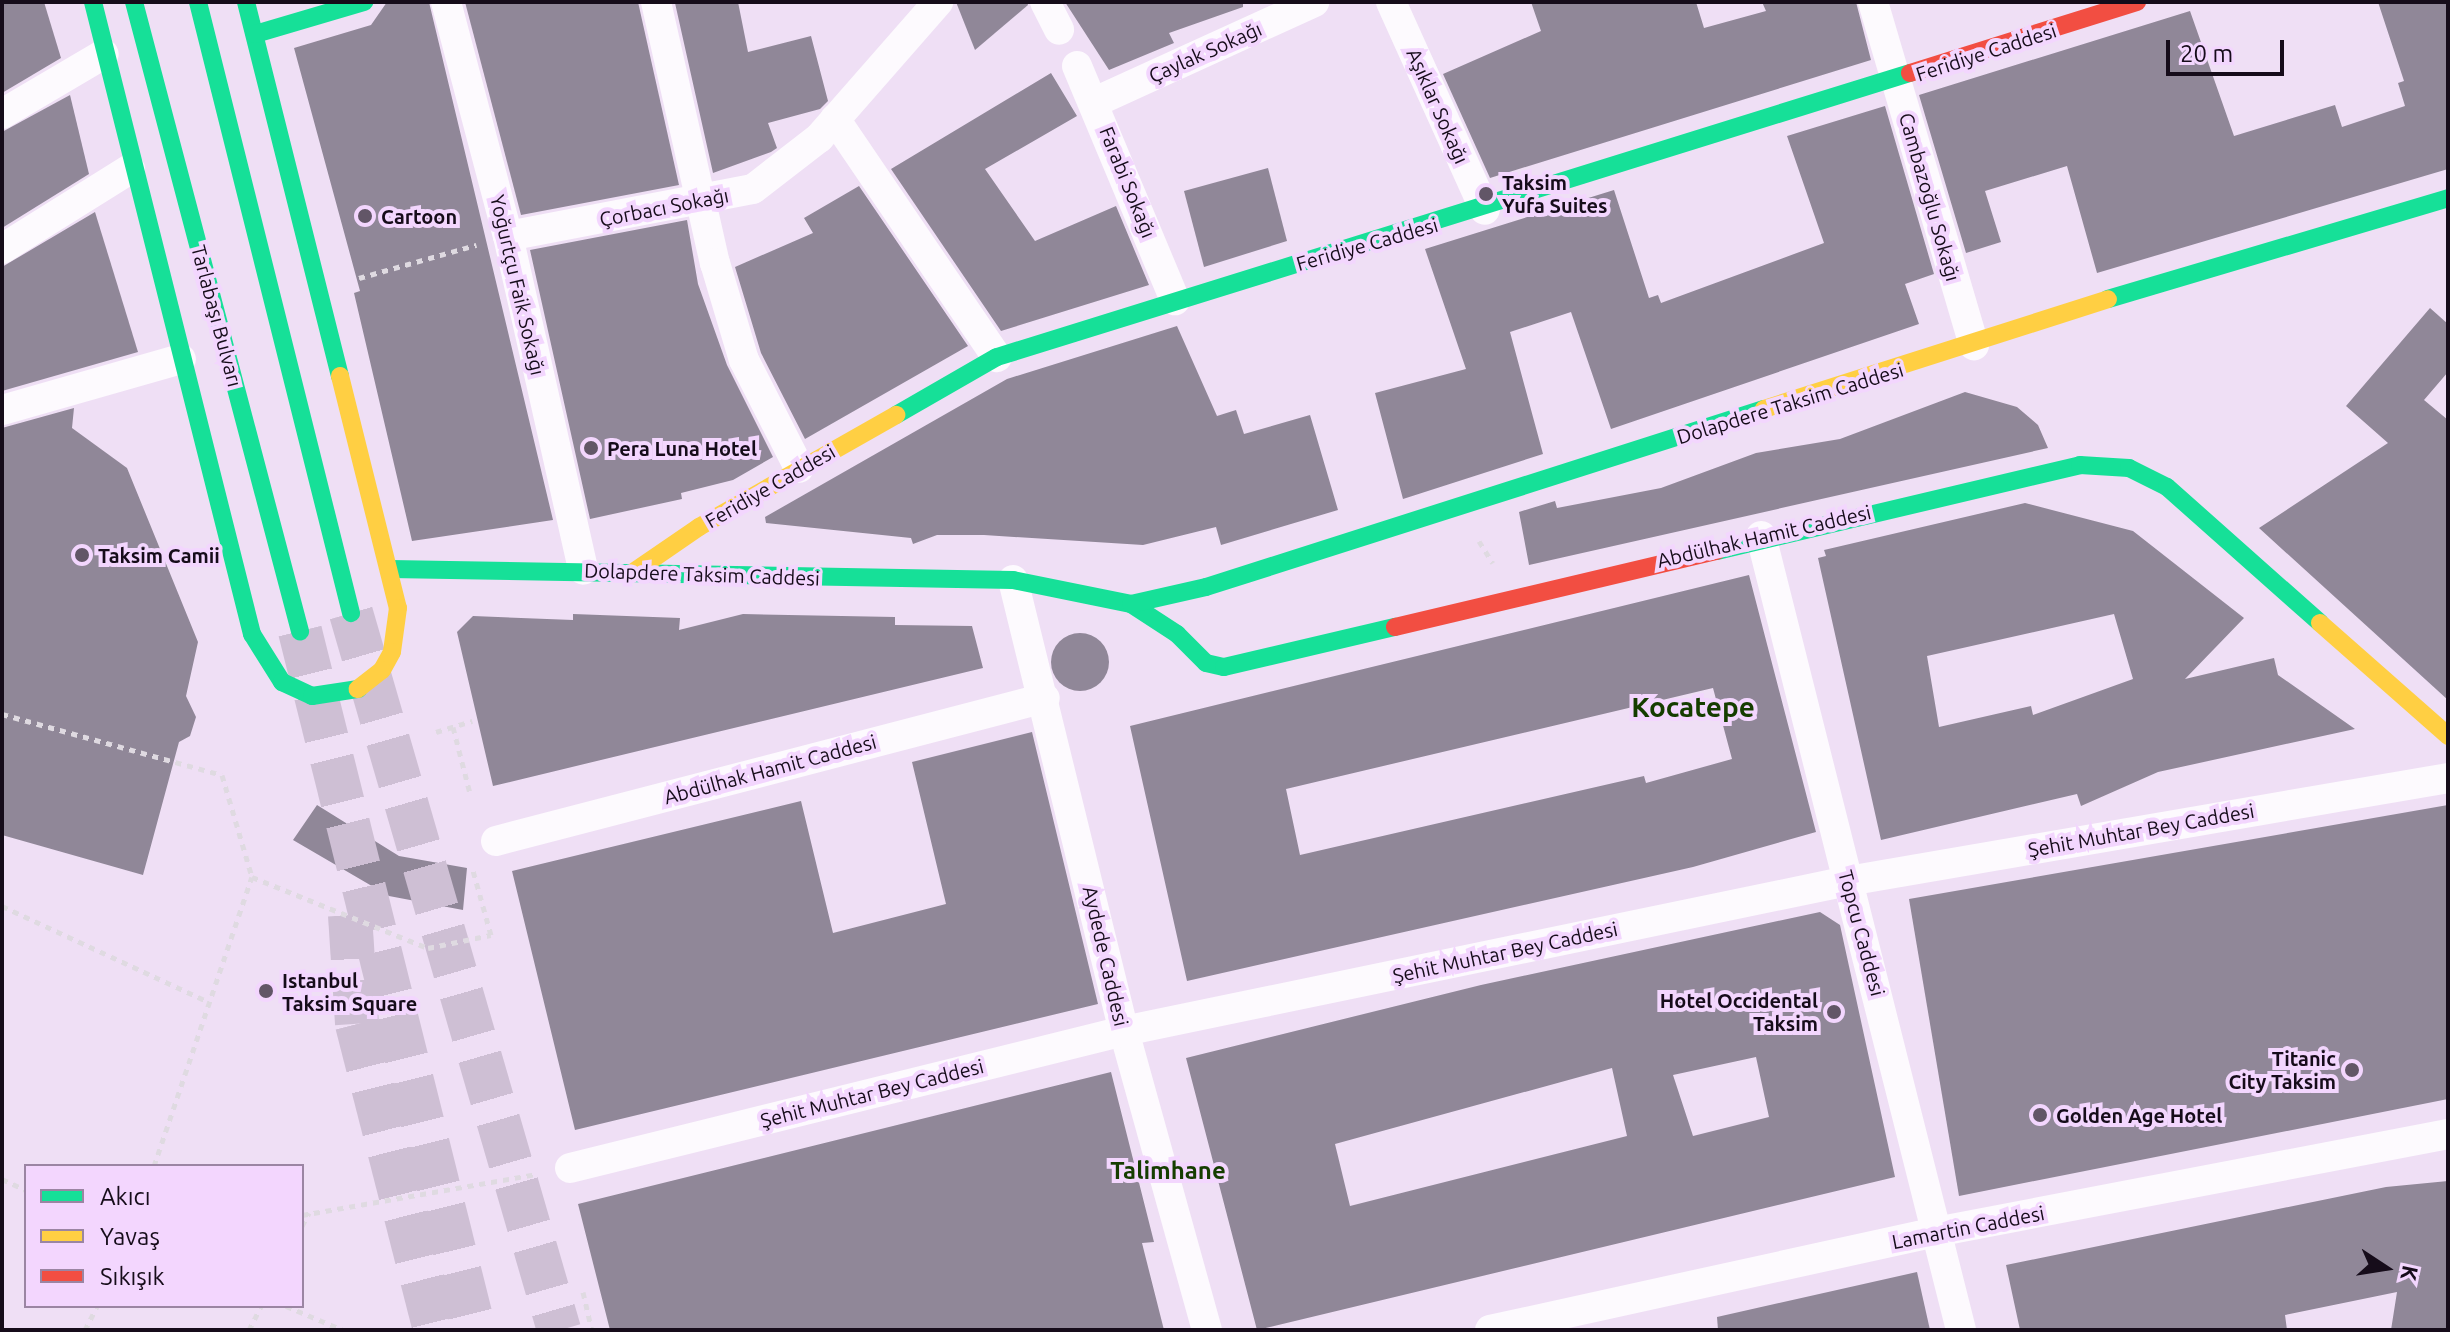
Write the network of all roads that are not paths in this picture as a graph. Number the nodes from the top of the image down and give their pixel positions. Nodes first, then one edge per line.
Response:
1 (93, 2) edge
2 (134, 2) edge
3 (198, 2) edge
4 (246, 2) edge
5 (364, 2) edge
6 (446, 2) edge
7 (656, 2) edge
8 (938, 2) edge
9 (1045, 2) edge
10 (1314, 2) edge
11 (1391, 2) edge
12 (1873, 2) edge
13 (2137, 2) edge
14 (1059, 30) dead end
15 (255, 34) junction
16 (104, 54) junction
17 (1077, 66) dead end
18 (1896, 81) junction
19 (1095, 102) junction
20 (2, 114) edge
21 (835, 119) junction
22 (130, 169) junction
23 (2448, 198) edge
24 (702, 202) junction
25 (1485, 210) junction
26 (508, 236) junction
27 (2, 249) edge
28 (1175, 300) junction
29 (1974, 345) junction
30 (997, 357) junction
31 (181, 359) junction
32 (2, 410) edge
33 (799, 468) junction
34 (1761, 536) junction
35 (390, 569) junction
36 (583, 570) junction
37 (635, 571) junction
38 (1013, 580) junction
39 (1131, 604) junction
40 (351, 613) tunnel mouth
41 (300, 631) tunnel mouth
42 (1045, 698) junction
43 (2448, 736) edge
44 (2448, 778) edge
45 (496, 841) dead end
46 (1848, 881) junction
47 (1124, 1031) junction
48 (2448, 1134) edge
49 (570, 1168) road end
50 (1941, 1231) junction
51 (1207, 1330) edge
52 (1490, 1330) edge
53 (1961, 1330) edge

1 - 16 main road
2 - 41 main road, Tarlabaşı Bulvarı
3 - 40 main road
4 - 15 main road
5 - 15 main road
6 - 26 street, Yoğurtçu Faik Sokağı
7 - 24 street
8 - 21 street, Çorbacı Sokağı
9 - 14 street
10 - 19 street, Çaylak Sokağı
11 - 25 street, Aşıklar Sokağı
12 - 18 street, Cambazoğlu Sokağı
13 - 18 main road, Feridiye Caddesi
15 - 35 main road
16 - 20 street
16 - 22 main road
17 - 19 street, Farabi Sokağı
18 - 25 main road, Feridiye Caddesi
18 - 29 street, Cambazoğlu Sokağı
19 - 28 street, Farabi Sokağı
21 - 24 street, Çorbacı Sokağı
21 - 30 street
22 - 27 street
22 - 31 main road
23 - 29 main road, Dolapdere Taksim Caddesi
24 - 26 street, Çorbacı Sokağı
24 - 33 street
25 - 28 main road, Feridiye Caddesi
26 - 36 street, Yoğurtçu Faik Sokağı
28 - 30 main road, Feridiye Caddesi
29 - 39 main road, Dolapdere Taksim Caddesi
30 - 33 main road, Feridiye Caddesi
31 - 32 street
31 - 35 main road
33 - 37 main road, Feridiye Caddesi
34 - 39 main road, Abdülhak Hamit Caddesi
34 - 43 main road, Abdülhak Hamit Caddesi
34 - 46 street, Topcu Caddesi
35 - 36 main road, Dolapdere Taksim Caddesi
36 - 37 main road, Dolapdere Taksim Caddesi
37 - 38 main road, Dolapdere Taksim Caddesi
38 - 39 main road, Abdülhak Hamit Caddesi
38 - 42 street, Aydede Caddesi
42 - 45 street, Abdülhak Hamit Caddesi
42 - 47 street, Aydede Caddesi
44 - 46 street, Şehit Muhtar Bey Caddesi
46 - 47 street, Şehit Muhtar Bey Caddesi
46 - 50 street, Topcu Caddesi
47 - 49 street, Şehit Muhtar Bey Caddesi
47 - 51 street, Aydede Caddesi
48 - 50 street, Lamartin Caddesi
50 - 52 street, Lamartin Caddesi
50 - 53 street, Topcu Caddesi

